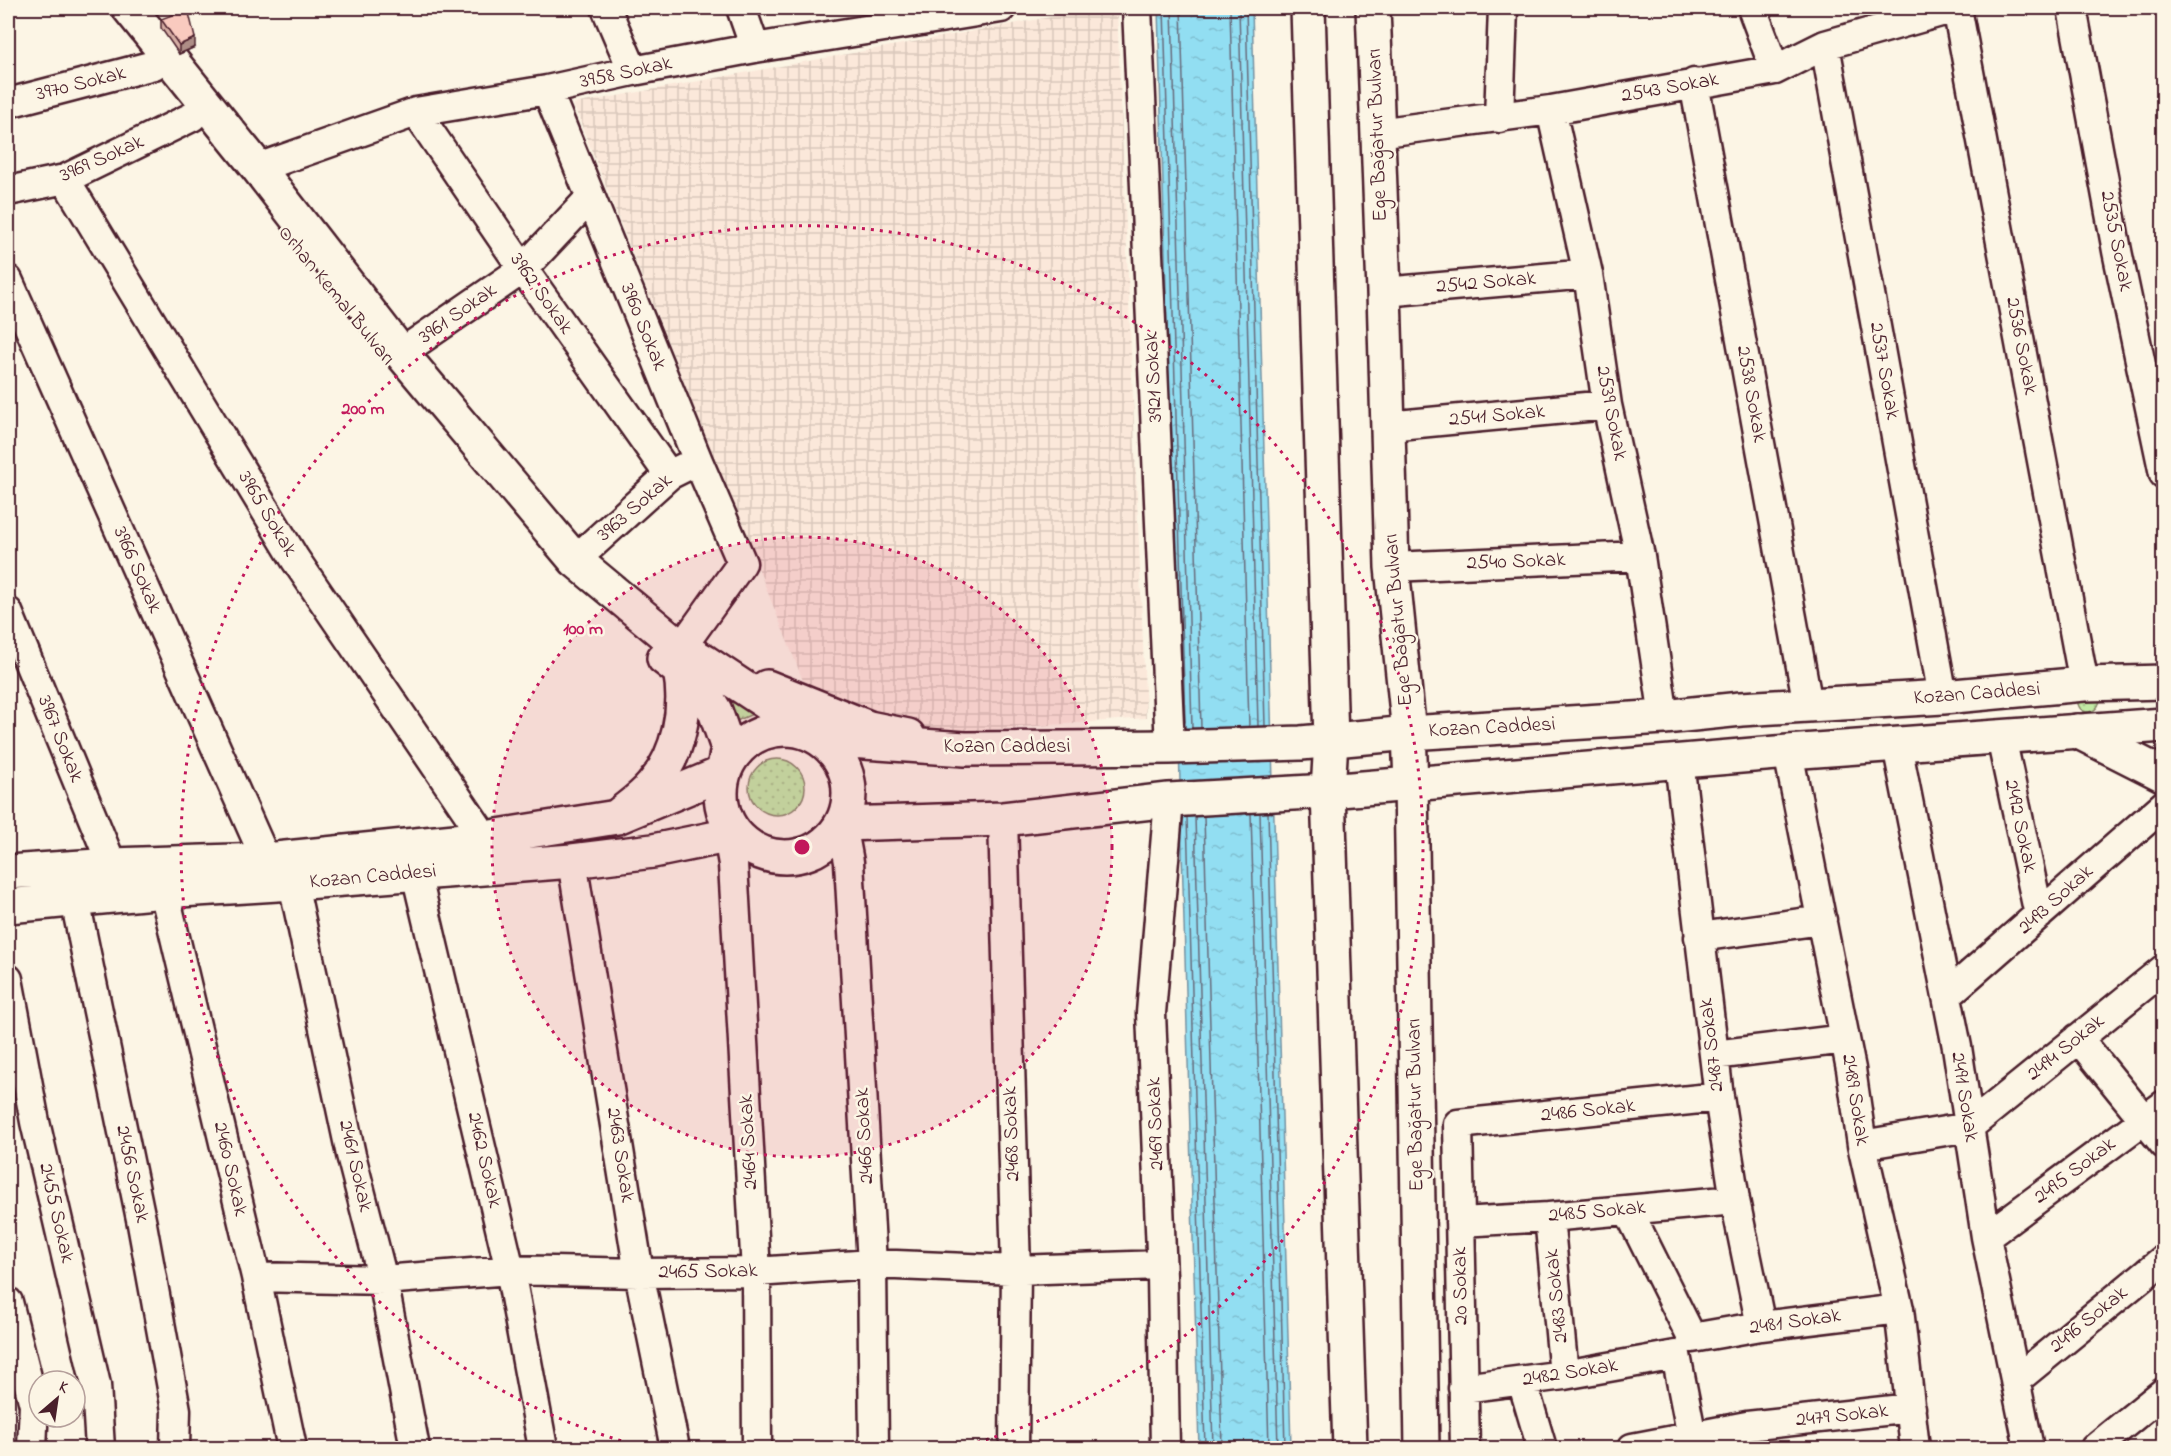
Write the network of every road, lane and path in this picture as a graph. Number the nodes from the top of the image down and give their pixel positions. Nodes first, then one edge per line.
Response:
1 (606, 8) edge
2 (741, 8) edge
3 (995, 8) edge
4 (1001, 8) edge
5 (1137, 8) edge
6 (1308, 8) edge
7 (1372, 8) edge
8 (1503, 8) edge
9 (1752, 8) edge
10 (1956, 8) edge
11 (2072, 8) edge
12 (129, 9) edge
13 (880, 17) edge
14 (1825, 45) junction
15 (755, 48) junction
16 (154, 65) junction
17 (1776, 70) junction
18 (633, 71) junction
19 (1695, 83) junction
20 (547, 90) junction
21 (8, 102) edge
22 (1551, 110) junction
23 (416, 112) junction
24 (192, 117) junction
25 (1499, 118) junction
26 (1377, 133) junction
27 (258, 168) junction
28 (65, 179) junction
29 (8, 190) edge
30 (590, 198) junction
31 (523, 269) junction
32 (1588, 274) junction
33 (8, 280) edge
34 (1384, 292) junction
35 (401, 353) junction
36 (1607, 405) junction
37 (1388, 426) junction
38 (698, 461) junction
39 (2163, 474) edge
40 (669, 475) junction
41 (1640, 556) junction
42 (575, 560) junction
43 (1392, 567) junction
44 (8, 612) edge
45 (689, 660) junction
46 (2163, 682) edge
47 (2086, 685) junction
48 (1943, 697) junction
49 (1808, 705) junction
50 (1664, 717) junction
51 (2163, 725) edge
52 (2091, 730) junction
53 (1409, 733) junction
54 (2001, 737) junction
55 (820, 740) junction
56 (1316, 742) junction
57 (1897, 745) junction
58 (1170, 747) junction
59 (965, 749) junction
60 (1788, 752) junction
61 (1678, 761) junction
62 (723, 773) junction
63 (2163, 775) edge
64 (1411, 783) junction
65 (1313, 792) junction
66 (1169, 800) junction
67 (2163, 805) edge
68 (617, 817) junction
69 (1003, 819) junction
70 (842, 824) junction
71 (732, 835) junction
72 (485, 838) junction
73 (266, 860) junction
74 (572, 861) junction
75 (112, 865) junction
76 (8, 872) edge
77 (417, 873) junction
78 (293, 883) junction
79 (164, 891) junction
80 (75, 900) junction
81 (8, 906) edge
82 (2039, 915) junction
83 (1822, 920) junction
84 (1700, 937) junction
85 (2163, 969) edge
86 (8, 979) edge
87 (1947, 995) junction
88 (2078, 1038) junction
89 (1845, 1039) junction
90 (1713, 1054) junction
91 (1719, 1097) junction
92 (2154, 1112) edge
93 (1458, 1124) joint
94 (1969, 1127) junction
95 (2163, 1144) edge
96 (1862, 1145) junction
97 (1735, 1200) junction
98 (1628, 1210) junction
99 (1549, 1217) junction
100 (1460, 1222) junction
101 (1986, 1237) junction
102 (2163, 1259) edge
103 (872, 1264) junction
104 (1161, 1265) junction
105 (510, 1270) junction
106 (1016, 1270) junction
107 (756, 1272) junction
108 (639, 1273) junction
109 (256, 1277) junction
110 (382, 1280) junction
111 (8, 1302) edge
112 (1899, 1309) junction
113 (1761, 1326) junction
114 (1684, 1347) junction
115 (1564, 1375) junction
116 (1522, 1381) junction
117 (2015, 1381) junction
118 (1463, 1388) junction
119 (2163, 1392) edge
120 (1911, 1408) junction
121 (1692, 1437) junction
122 (32, 1449) edge
123 (100, 1449) edge
124 (175, 1449) edge
125 (292, 1449) edge
126 (415, 1449) edge
127 (543, 1449) edge
128 (675, 1449) edge
129 (757, 1449) edge
130 (874, 1449) edge
131 (1014, 1449) edge
132 (1165, 1449) edge
133 (1350, 1449) edge
134 (1422, 1449) edge
135 (1465, 1449) edge
136 (1542, 1449) edge
137 (1632, 1449) edge
138 (1915, 1449) edge
139 (2029, 1449) edge
140 (2095, 1449) edge

1 - 18 street
2 - 15 street
3 - 4 street, 3958 Sokak
3 - 13 street, 3958 Sokak
5 - 58 street, 3921 Sokak
6 - 56 main road
7 - 26 main road, Ege Bağatur Bulvarı
8 - 25 street
9 - 17 street
10 - 14 street, 2543 Sokak
10 - 47 street, 2536 Sokak
11 - 39 street, 2535 Sokak
12 - 16 main road, Orhan Kemal Bulvarı
12 - 27 main road, Orhan Kemal Bulvarı
13 - 15 street, 3958 Sokak
14 - 17 street, 2543 Sokak
14 - 48 street, 2537 Sokak
15 - 18 street, 3958 Sokak
16 - 21 street, 3970 Sokak
16 - 24 main road, Orhan Kemal Bulvarı
17 - 19 street, 2543 Sokak
18 - 20 street, 3958 Sokak
19 - 22 street, 2543 Sokak
19 - 49 street, 2538 Sokak
20 - 23 street, 3958 Sokak
20 - 30 street, 3960 Sokak
22 - 25 street, 2543 Sokak
22 - 32 street, 2539 Sokak
23 - 27 street, 3958 Sokak
23 - 31 street, 3962 Sokak
24 - 28 street, 3969 Sokak
24 - 45 main road, Orhan Kemal Bulvarı
25 - 26 street, 2543 Sokak
26 - 34 main road, Ege Bağatur Bulvarı
27 - 35 main road, Orhan Kemal Bulvarı
28 - 29 street, 3969 Sokak
28 - 72 street, 3965 Sokak
30 - 31 street, 3961 Sokak
30 - 38 street, 3960 Sokak
31 - 35 street, 3961 Sokak
31 - 40 street, 3962 Sokak
32 - 34 street, 2542 Sokak
32 - 36 street, 2539 Sokak
33 - 73 street, 3966 Sokak
34 - 37 main road, Ege Bağatur Bulvarı
35 - 42 main road, Orhan Kemal Bulvarı
36 - 37 street, 2541 Sokak
36 - 41 street, 2539 Sokak
37 - 43 main road, Ege Bağatur Bulvarı
38 - 40 street, 3963 Sokak
38 - 45 street, 3960 Sokak
40 - 42 street, 3963 Sokak
41 - 43 street, 2540 Sokak
41 - 50 street, 2539 Sokak
42 - 45 main road, Orhan Kemal Bulvarı
43 - 53 main road, Ege Bağatur Bulvarı
44 - 75 street, 3967 Sokak
45 - 55 main road
45 - 59 main road
45 - 62 main road
45 - 68 main road
46 - 47 main road, Kozan Caddesi
47 - 48 main road, Kozan Caddesi
47 - 52 main road
47 - 52 main road
48 - 49 main road, Kozan Caddesi
49 - 50 main road, Kozan Caddesi
50 - 53 main road, Kozan Caddesi
51 - 52 main road
52 - 54 main road
52 - 63 main road
53 - 56 main road, Kozan Caddesi
53 - 64 main road, Ege Bağatur Bulvarı
54 - 57 main road
54 - 82 street, 2492 Sokak
55 - 59 main road, Kozan Caddesi
55 - 62 main road
55 - 70 main road
56 - 58 main road, Kozan Caddesi
56 - 65 main road
57 - 60 main road
57 - 87 street, 2491 Sokak
58 - 59 main road, Kozan Caddesi
60 - 61 main road
60 - 83 street, 2489 Sokak
61 - 64 main road
61 - 84 street, 2487 Sokak
62 - 68 main road, Kozan Caddesi
62 - 71 main road
64 - 65 main road
64 - 134 main road, Ege Bağatur Bulvarı
65 - 66 main road
65 - 133 main road
66 - 69 main road
66 - 104 street, 2469 Sokak
67 - 82 street, 2493 Sokak
68 - 72 main road, Kozan Caddesi
69 - 70 main road
69 - 106 street, 2468 Sokak
70 - 71 main road
70 - 103 street, 2466 Sokak
71 - 74 main road, Kozan Caddesi
71 - 107 street, 2464 Sokak
72 - 73 main road, Kozan Caddesi
73 - 75 main road, Kozan Caddesi
74 - 77 main road, Kozan Caddesi
74 - 108 street, 2463 Sokak
75 - 76 main road, Kozan Caddesi
77 - 78 main road, Kozan Caddesi
77 - 105 street, 2462 Sokak
78 - 79 main road, Kozan Caddesi
78 - 110 street, 2461 Sokak
79 - 80 main road, Kozan Caddesi
79 - 109 street, 2460 Sokak
80 - 81 main road, Kozan Caddesi
80 - 124 street, 2456 Sokak
82 - 87 street, 2493 Sokak
83 - 84 street
83 - 89 street, 2489 Sokak
84 - 90 street, 2487 Sokak
85 - 88 street, 2494 Sokak
86 - 123 street, 2455 Sokak
87 - 94 street, 2491 Sokak
88 - 92 street
88 - 94 street, 2494 Sokak
89 - 90 street
89 - 96 street, 2489 Sokak
90 - 91 street, 2487 Sokak
91 - 93 street, 2486 Sokak
91 - 97 street, 2487 Sokak
92 - 95 street
92 - 101 street, 2495 Sokak
93 - 100 street, 20 Sokak
94 - 96 street
94 - 101 street, 2491 Sokak
96 - 112 street, 2489 Sokak
97 - 98 street, 2485 Sokak
97 - 113 street, 2487 Sokak
98 - 99 street, 2485 Sokak
98 - 114 street
99 - 100 street, 2485 Sokak
99 - 115 street, 2483 Sokak
100 - 118 street, 20 Sokak
101 - 117 street, 2491 Sokak
102 - 117 street, 2496 Sokak
103 - 106 street, 2465 Sokak
103 - 107 street, 2465 Sokak
103 - 130 street, 2466 Sokak
104 - 106 street, 2465 Sokak
104 - 132 street, 2469 Sokak
105 - 108 street, 2465 Sokak
105 - 110 street, 2465 Sokak
105 - 127 street, 2462 Sokak
106 - 131 street, 2468 Sokak
107 - 108 street, 2465 Sokak
107 - 129 street, 2464 Sokak
108 - 128 street, 2463 Sokak
109 - 110 street, 2465 Sokak
109 - 125 street, 2460 Sokak
110 - 126 street, 2461 Sokak
111 - 122 street
112 - 113 street, 2481 Sokak
112 - 120 street, 2489 Sokak
113 - 114 street, 2481 Sokak
114 - 115 street, 2482 Sokak
114 - 121 street
115 - 116 street, 2482 Sokak
116 - 118 street, 2482 Sokak
116 - 136 street
117 - 139 street, 2491 Sokak
118 - 135 street, 20 Sokak
119 - 140 street
120 - 121 street, 2479 Sokak
120 - 138 street, 2489 Sokak
121 - 137 street, 2479 Sokak

